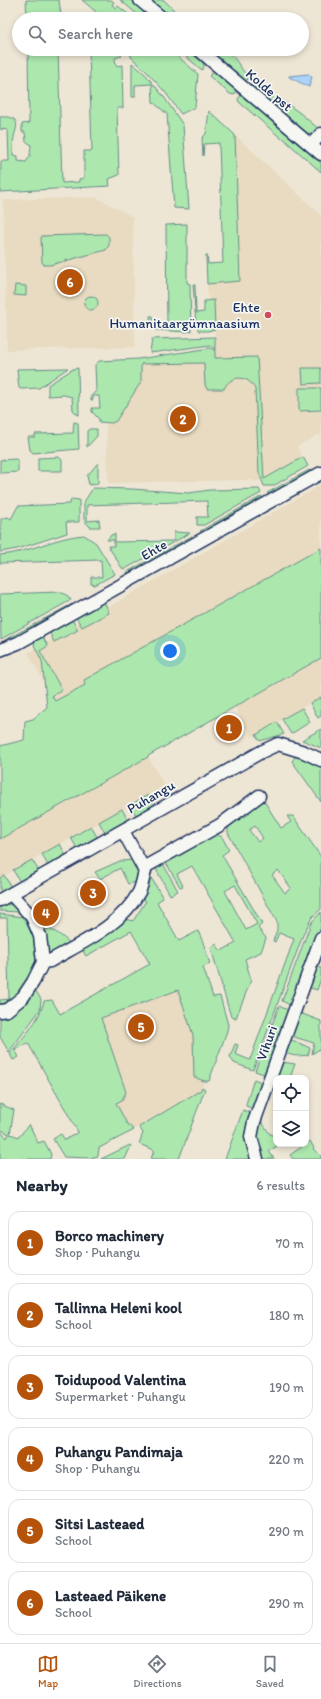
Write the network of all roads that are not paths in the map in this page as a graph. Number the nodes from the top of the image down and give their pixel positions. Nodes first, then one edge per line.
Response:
1 (140, 0) edge
2 (155, 12) edge
3 (206, 56) edge
4 (321, 134) edge
5 (311, 145) junction
6 (321, 154) edge
7 (321, 473) edge
8 (0, 650) edge
9 (321, 760) edge
10 (259, 796) dead end
11 (122, 830) junction
12 (143, 868) junction
13 (11, 894) junction
14 (0, 900) edge
15 (321, 938) edge
16 (43, 962) junction
17 (0, 1011) edge
18 (257, 1159) edge

1 - 2 street
3 - 5 street, Kolde pst
4 - 5 street
5 - 6 street, Kolde pst
7 - 8 street, Ehte
9 - 11 street, Puhangu
10 - 12 street
11 - 12 street
11 - 13 street, Puhangu
12 - 16 street
13 - 14 street, Puhangu
13 - 16 street
15 - 18 street, Vihuri
16 - 17 street

